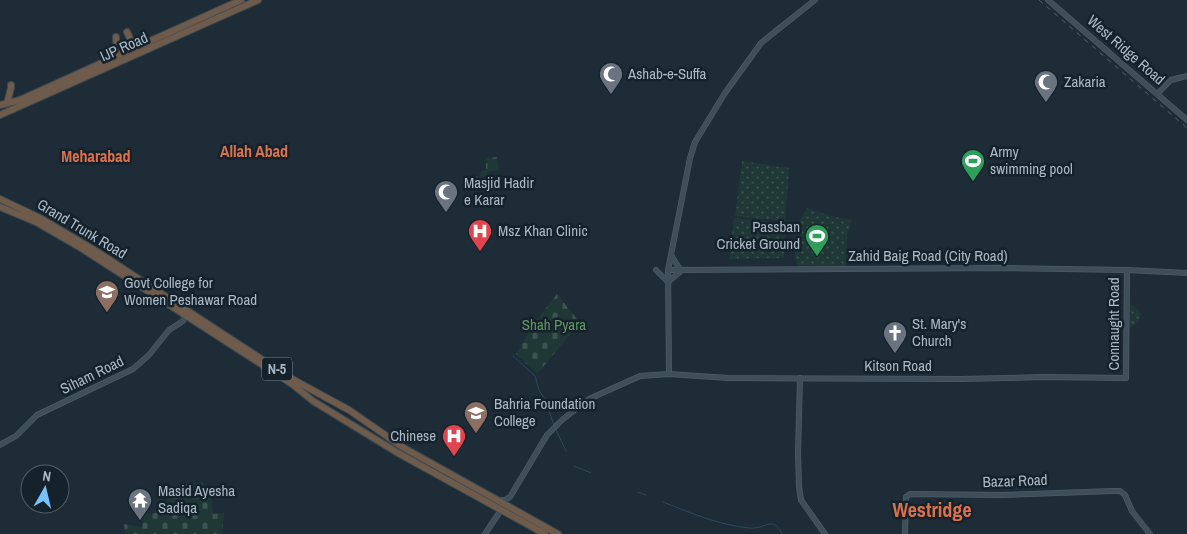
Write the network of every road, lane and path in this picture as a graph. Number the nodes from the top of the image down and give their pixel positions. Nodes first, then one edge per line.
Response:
1 (241, 0) edge
2 (258, 0) edge
3 (815, 0) edge
4 (1048, 0) edge
5 (127, 32) dead end
6 (116, 37) dead end
7 (134, 47) junction
8 (117, 56) junction
9 (1187, 76) edge
10 (11, 85) dead end
11 (1157, 94) junction
12 (20, 100) junction
13 (7, 103) junction
14 (0, 106) edge
15 (0, 110) edge
16 (0, 115) edge
17 (1187, 120) edge
18 (0, 199) edge
19 (0, 207) edge
20 (671, 255) junction
21 (117, 268) junction
22 (656, 270) dead end
23 (668, 270) junction
24 (1126, 270) junction
25 (681, 271) junction
26 (1187, 273) edge
27 (668, 282) junction
28 (147, 287) junction
29 (186, 316) junction
30 (294, 370) dead end
31 (669, 374) junction
32 (291, 378) junction
33 (800, 378) junction
34 (1126, 378) joint
35 (297, 388) junction
36 (374, 428) junction
37 (372, 436) junction
38 (0, 445) edge
39 (510, 497) junction
40 (498, 500) junction
41 (514, 509) junction
42 (501, 510) junction
43 (486, 534) edge
44 (545, 534) edge
45 (558, 534) edge
46 (825, 534) edge
47 (905, 534) edge
48 (1150, 534) edge

1 - 7 highway, IJP Road
2 - 16 highway, IJP Road
3 - 20 main road
4 - 11 main road, West Ridge Road
5 - 7 highway
6 - 8 highway
7 - 8 highway, IJP Road
8 - 12 highway, IJP Road
9 - 11 main road
10 - 13 highway
11 - 17 main road, West Ridge Road
12 - 13 highway, IJP Road
12 - 15 highway
13 - 14 highway, IJP Road
18 - 21 highway, Grand Trunk Road / N-5
19 - 21 highway, Grand Trunk Road / N-5
20 - 23 main road
20 - 25 main road
21 - 28 highway, Grand Trunk Road / N-5
22 - 27 main road
23 - 25 main road, Zahid Baig Road (City Road)
23 - 27 main road
24 - 25 main road, Zahid Baig Road (City Road)
24 - 26 main road, Zahid Baig Road (City Road)
24 - 34 main road, Connaught Road
25 - 27 main road
27 - 31 main road
28 - 29 highway, Grand Trunk Road / N-5
28 - 32 highway, Grand Trunk Road / N-5
29 - 35 highway, Grand Trunk Road / N-5
29 - 38 main road, Siham Road
30 - 32 highway
31 - 33 main road, Kitson Road
31 - 39 main road, Kitson Road
32 - 35 highway
32 - 36 highway, Grand Trunk Road / N-5
33 - 34 main road, Kitson Road
33 - 46 main road
35 - 37 highway, Grand Trunk Road / N-5
36 - 37 highway
36 - 40 highway, Grand Trunk Road / N-5
37 - 42 highway, Grand Trunk Road / N-5
39 - 40 main road
39 - 41 main road
40 - 41 highway, Grand Trunk Road / N-5
41 - 45 highway, Grand Trunk Road / N-5
42 - 43 main road
42 - 44 highway, Grand Trunk Road / N-5
47 - 48 main road, Bazar Road

